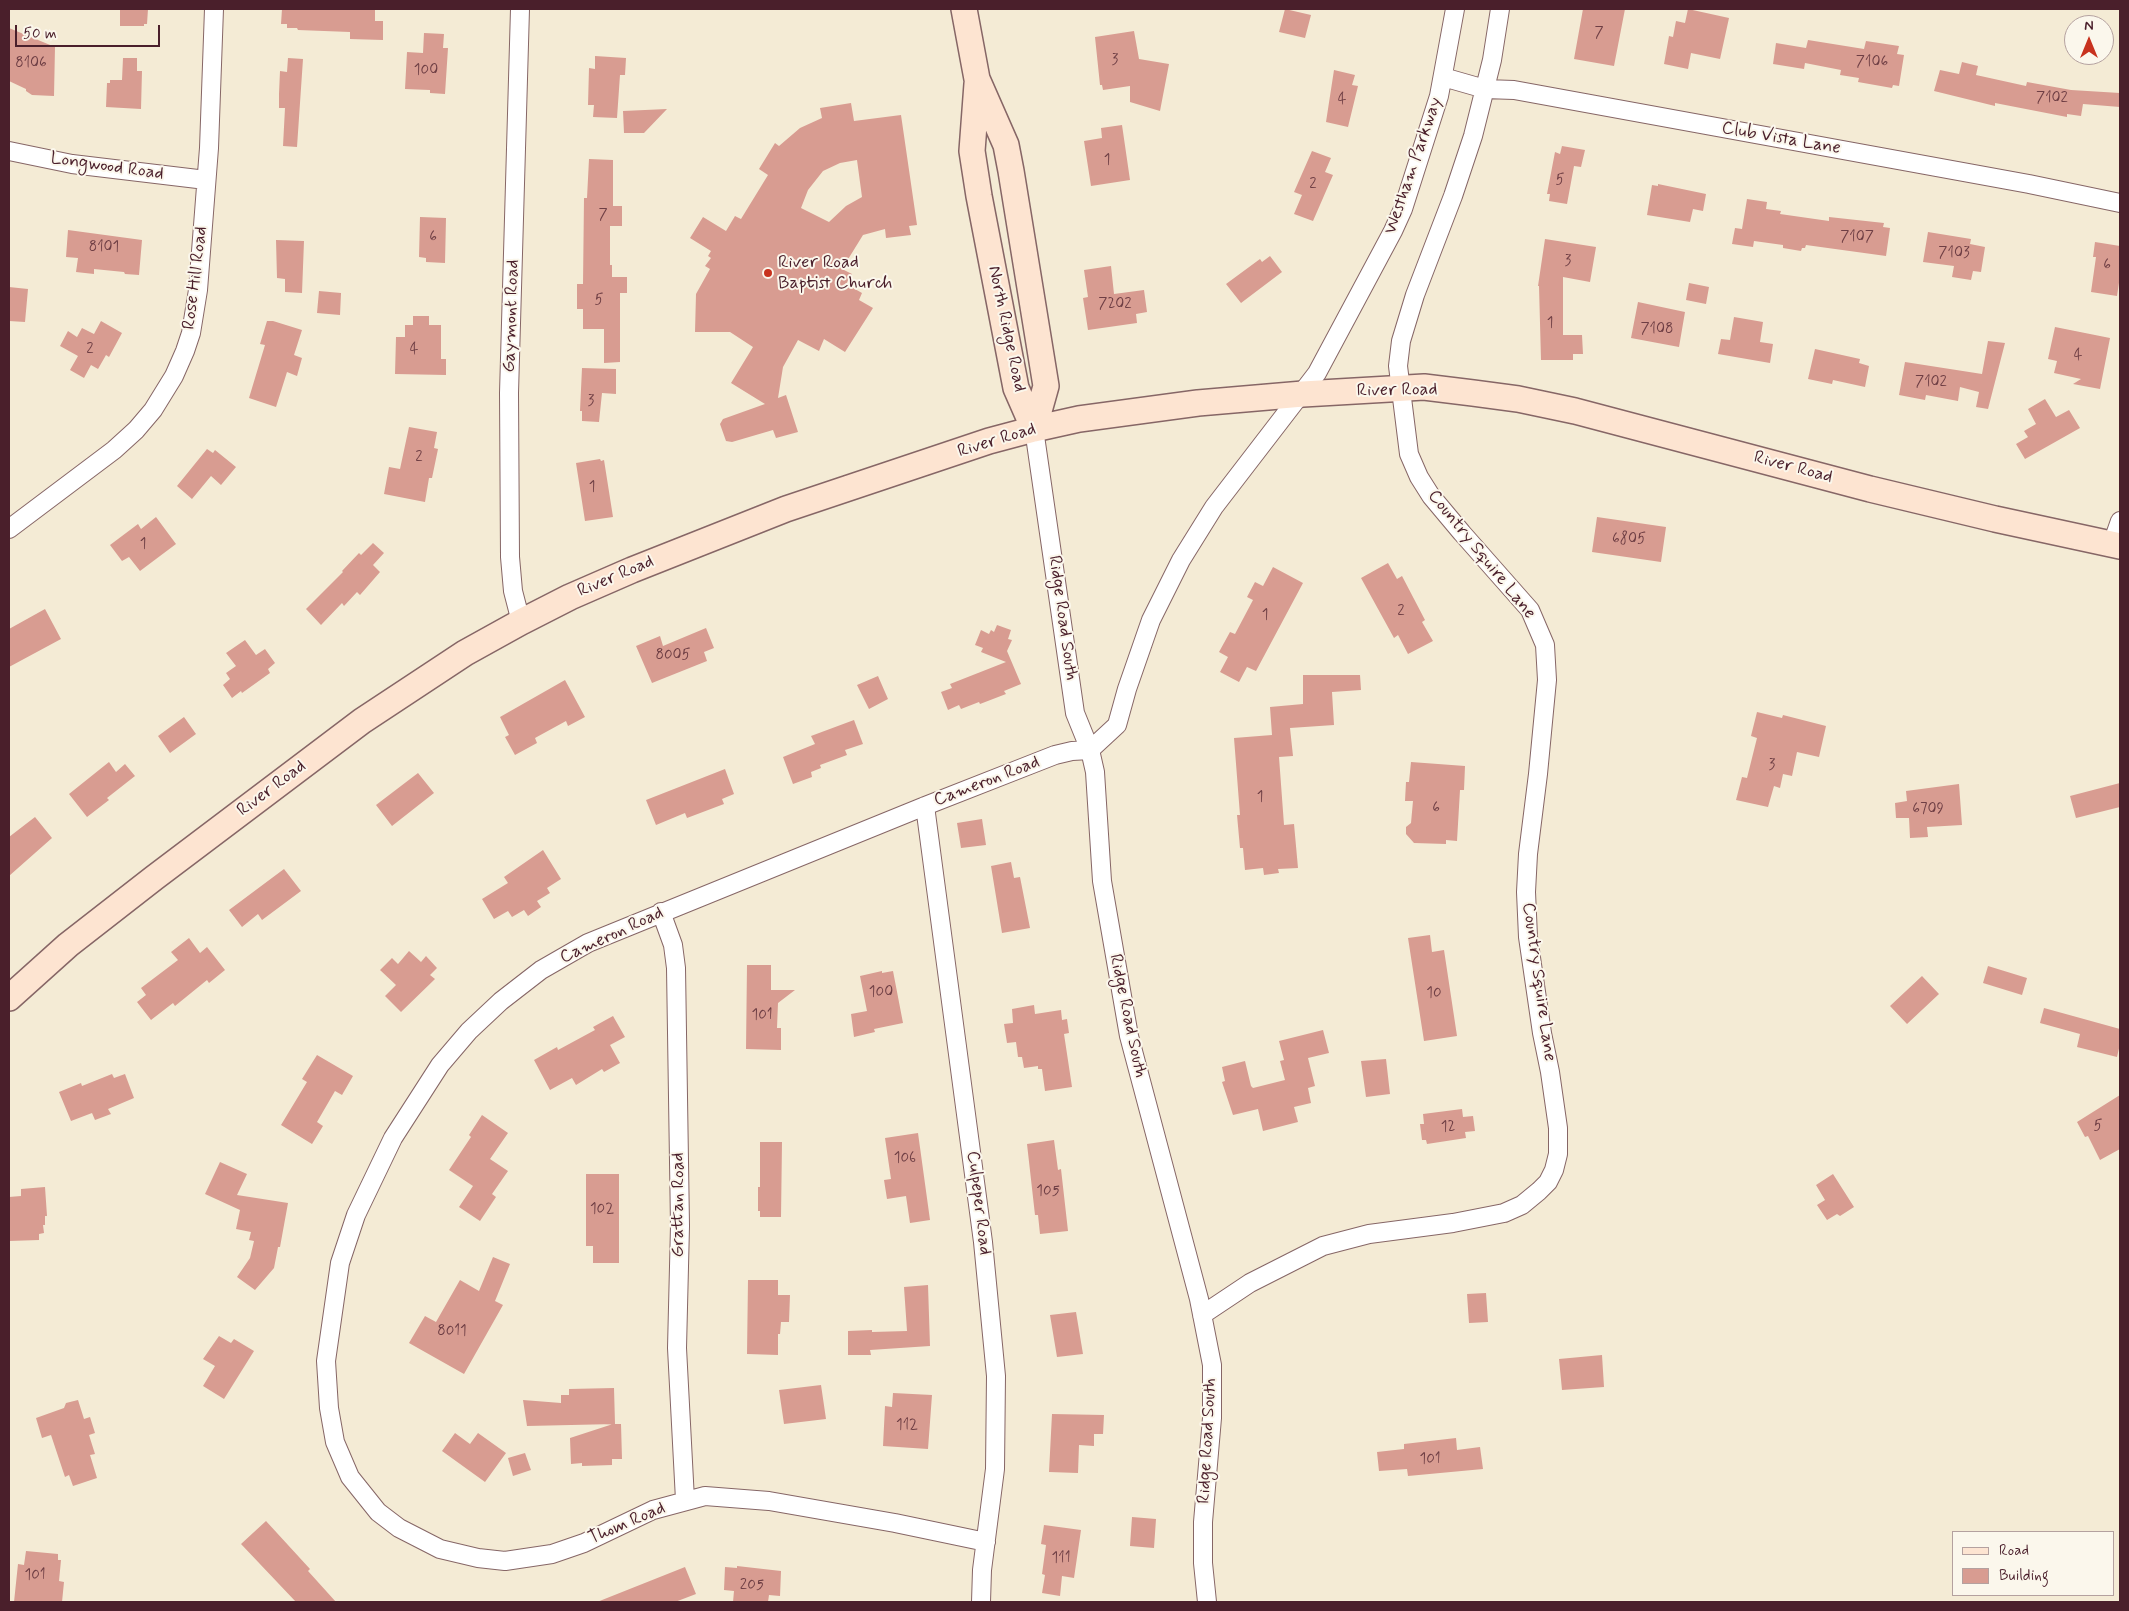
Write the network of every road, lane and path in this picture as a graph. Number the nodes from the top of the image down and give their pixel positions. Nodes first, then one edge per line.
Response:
1 (214, 9) edge
2 (520, 9) edge
3 (964, 9) edge
4 (1455, 9) edge
5 (1500, 9) edge
6 (1443, 77) junction
7 (977, 79) junction
8 (1485, 89) junction
9 (9, 151) edge
10 (206, 180) junction
11 (2120, 203) edge
12 (1399, 389) junction
13 (1303, 394) junction
14 (1034, 429) junction
15 (2120, 520) edge
16 (9, 529) edge
17 (2116, 545) edge
18 (521, 622) junction
19 (1090, 750) junction
20 (925, 806) junction
21 (661, 912) junction
22 (9, 998) edge
23 (1202, 1315) junction
24 (331, 1424) joint
25 (685, 1500) junction
26 (986, 1542) junction
27 (982, 1602) edge
28 (1204, 1602) edge

1 - 10 street, Rose Hill Road
2 - 18 street, Gaymont Road
3 - 7 main road, North Ridge Road
4 - 6 street, Westham Parkway
5 - 8 street
6 - 8 street, Club Vista Lane
6 - 13 street, Westham Parkway
7 - 14 main road, North Ridge Road
7 - 14 main road, North Ridge Road
8 - 11 street, Club Vista Lane
8 - 12 street
9 - 10 street, Longwood Road
10 - 16 street, Rose Hill Road
12 - 13 main road, River Road
12 - 17 main road, River Road
12 - 23 street, Country Squire Lane
13 - 14 main road, River Road
13 - 19 street, Westham Parkway
14 - 18 main road, River Road
14 - 19 street, Ridge Road South
15 - 17 street
18 - 22 main road, River Road
19 - 20 street, Cameron Road
19 - 23 street, Ridge Road South
20 - 21 street, Cameron Road
20 - 26 street, Culpeper Road
21 - 24 street, Cameron Road
21 - 25 street, Grattan Road
23 - 28 street, Ridge Road South
24 - 25 street, Thom Road
25 - 26 street, Thom Road
26 - 27 street, Culpeper Road

